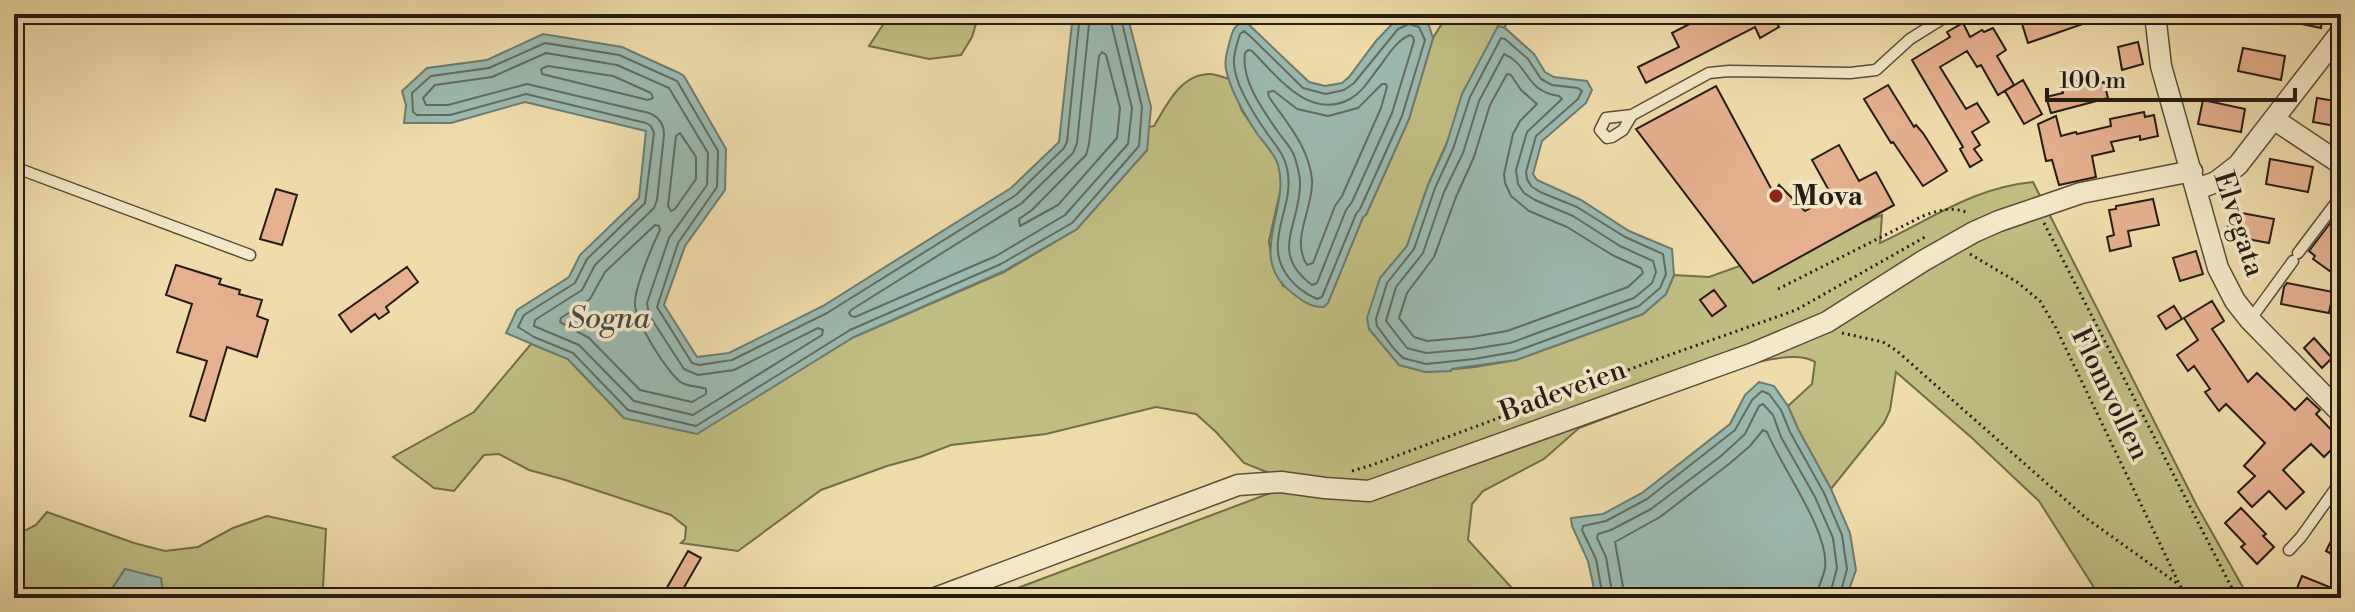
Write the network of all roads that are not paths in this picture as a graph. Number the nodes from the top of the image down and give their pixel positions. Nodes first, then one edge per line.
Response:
1 (1950, 14) edge
2 (2155, 14) edge
3 (2341, 32) edge
4 (1632, 115) dead end
5 (2275, 120) junction
6 (2341, 164) edge
7 (14, 167) edge
8 (2195, 180) junction
9 (2341, 196) edge
10 (250, 255) dead end
11 (2250, 320) junction
12 (2341, 413) edge
13 (2341, 481) edge
14 (2289, 550) dead end
15 (935, 598) edge

1 - 4 lane
2 - 8 street, Elvegata
3 - 5 street, Badeveien
5 - 6 street
5 - 8 street, Badeveien
7 - 10 lane
8 - 11 street, Elvegata
8 - 15 street, Badeveien
9 - 11 lane
11 - 12 street, Elvegata
13 - 14 lane

